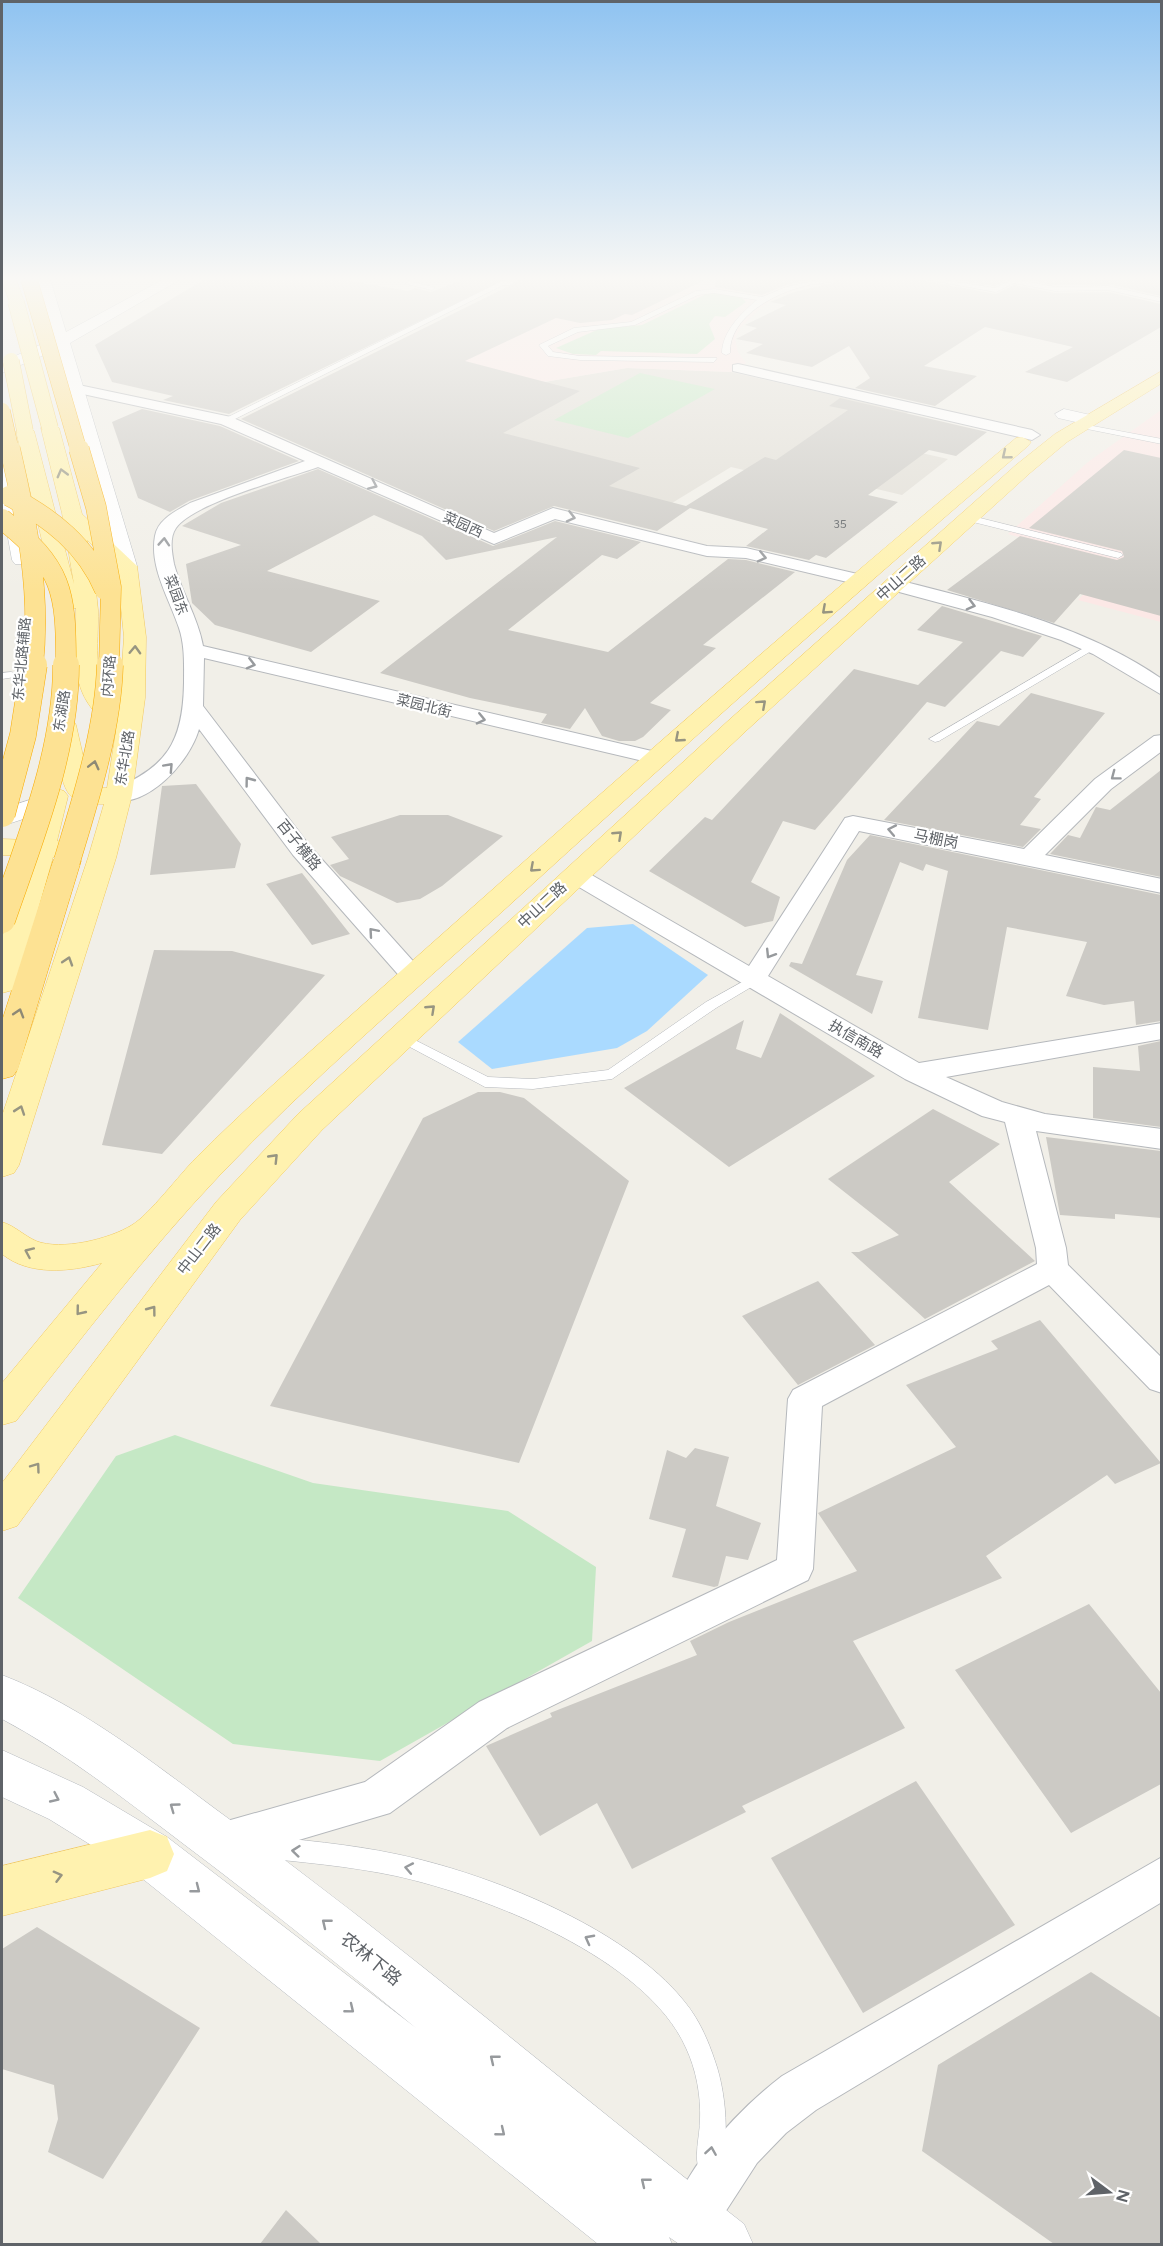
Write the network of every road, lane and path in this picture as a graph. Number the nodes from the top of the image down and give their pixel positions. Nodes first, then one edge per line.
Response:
1 (10, 384) edge
2 (29, 384) edge
3 (38, 384) edge
4 (64, 384) edge
5 (72, 384) edge
6 (89, 384) edge
7 (299, 384) edge
8 (807, 384) edge
9 (1141, 384) edge
10 (2, 388) edge
11 (2, 411) edge
12 (226, 420) junction
13 (1078, 420) junction
14 (1032, 435) junction
15 (1161, 442) edge
16 (320, 461) junction
17 (2, 462) edge
18 (3, 487) edge
19 (42, 501) junction
20 (2, 517) edge
21 (74, 517) junction
22 (968, 518) junction
23 (20, 535) junction
24 (1118, 555) dead end
25 (56, 558) junction
26 (22, 562) junction
27 (126, 566) junction
28 (860, 580) junction
29 (894, 585) junction
30 (65, 590) junction
31 (112, 615) junction
32 (1094, 645) junction
33 (194, 650) junction
34 (88, 671) junction
35 (1161, 689) edge
36 (133, 698) junction
37 (194, 708) junction
38 (64, 725) junction
39 (129, 729) junction
40 (935, 740) dead end
41 (1161, 741) edge
42 (656, 758) junction
43 (2, 781) edge
44 (119, 795) junction
45 (54, 800) junction
46 (2, 814) edge
47 (2, 818) edge
48 (42, 846) junction
49 (2, 847) edge
50 (1029, 857) junction
51 (102, 858) junction
52 (575, 875) junction
53 (1161, 886) edge
54 (2, 920) edge
55 (412, 975) junction
56 (753, 980) junction
57 (2, 984) edge
58 (1161, 1030) edge
59 (400, 1038) junction
60 (2, 1069) edge
61 (915, 1073) junction
62 (1018, 1118) junction
63 (1161, 1139) edge
64 (2, 1165) edge
65 (2, 1235) edge
66 (145, 1235) junction
67 (1053, 1269) junction
68 (1161, 1380) edge
69 (2, 1410) edge
70 (2, 1514) edge
71 (2, 1696) edge
72 (2, 1773) edge
73 (221, 1842) junction
74 (150, 1854) junction
75 (1161, 1878) edge
76 (2, 1891) edge
77 (685, 2236) edge

1 - 19 main road, bridge
2 - 10 main road
21 -> 3 main road, bridge
4 - 31 highway, 内环路, bridge
5 - 27 main road, 东华北路
6 - 12 street, 菜园西
7 - 12 lane
8 - 14 street
9 - 13 main road, 中山二路
11 - 46 highway, bridge
12 - 16 street, 菜园西
13 - 14 main road, 中山二路
13 - 15 lane
13 - 22 main road, 中山二路
14 -> 28 main road, 中山二路
16 -> 28 street, 菜园西
33 -> 16 street, 菜园东
17 - 18 main road
18 - 19 main road
18 - 23 main road
18 - 31 highway, bridge
19 - 21 main road
19 - 25 main road
20 - 23 main road
20 - 54 highway, 东湖路, bridge
21 - 27 main road
21 - 34 main road
22 - 24 lane
29 -> 22 main road, 中山二路
23 - 26 main road, 东华北路辅路
25 - 26 main road
25 - 30 main road
26 - 30 main road
26 - 43 main road, 东华北路辅路
36 -> 27 main road, 东华北路
28 -> 42 main road, 中山二路
29 -> 32 street
52 -> 29 main road, 中山二路
30 - 38 main road
60 -> 31 highway, 内环路, bridge
32 - 35 street
32 - 40 lane
33 - 37 street, 菜园东
33 -> 42 street, 菜园北街
34 - 36 main road
34 - 39 main road
36 - 39 main road, 东华北路
44 -> 37 street, 菜园东
55 -> 37 street, 百子横路
38 - 44 main road
38 - 45 main road
39 - 44 main road, 东华北路
41 -> 50 street
42 -> 55 main road, 中山二路
44 - 51 main road, 东华北路
45 - 47 main road
45 - 48 main road
48 - 49 main road
48 - 51 main road
48 - 57 main road
50 - 53 street
50 -> 56 street, 马棚岗
64 -> 51 main road, 东华北路
52 - 56 street, 执信南路
59 -> 52 main road, 中山二路
55 - 66 main road, 中山二路
56 - 59 lane
56 - 61 street, 执信南路
58 - 61 street
70 -> 59 main road, 中山二路
61 - 62 street, 执信南路
62 - 63 street, 执信南路
62 - 67 street
66 -> 65 main road
66 -> 69 main road, 中山二路
67 - 68 street
67 - 73 street
73 -> 71 main road, 农林下路
72 -> 74 main road
77 -> 73 main road, 农林下路
77 -> 73 lane
76 -> 74 main road
74 -> 77 main road
75 - 77 street

